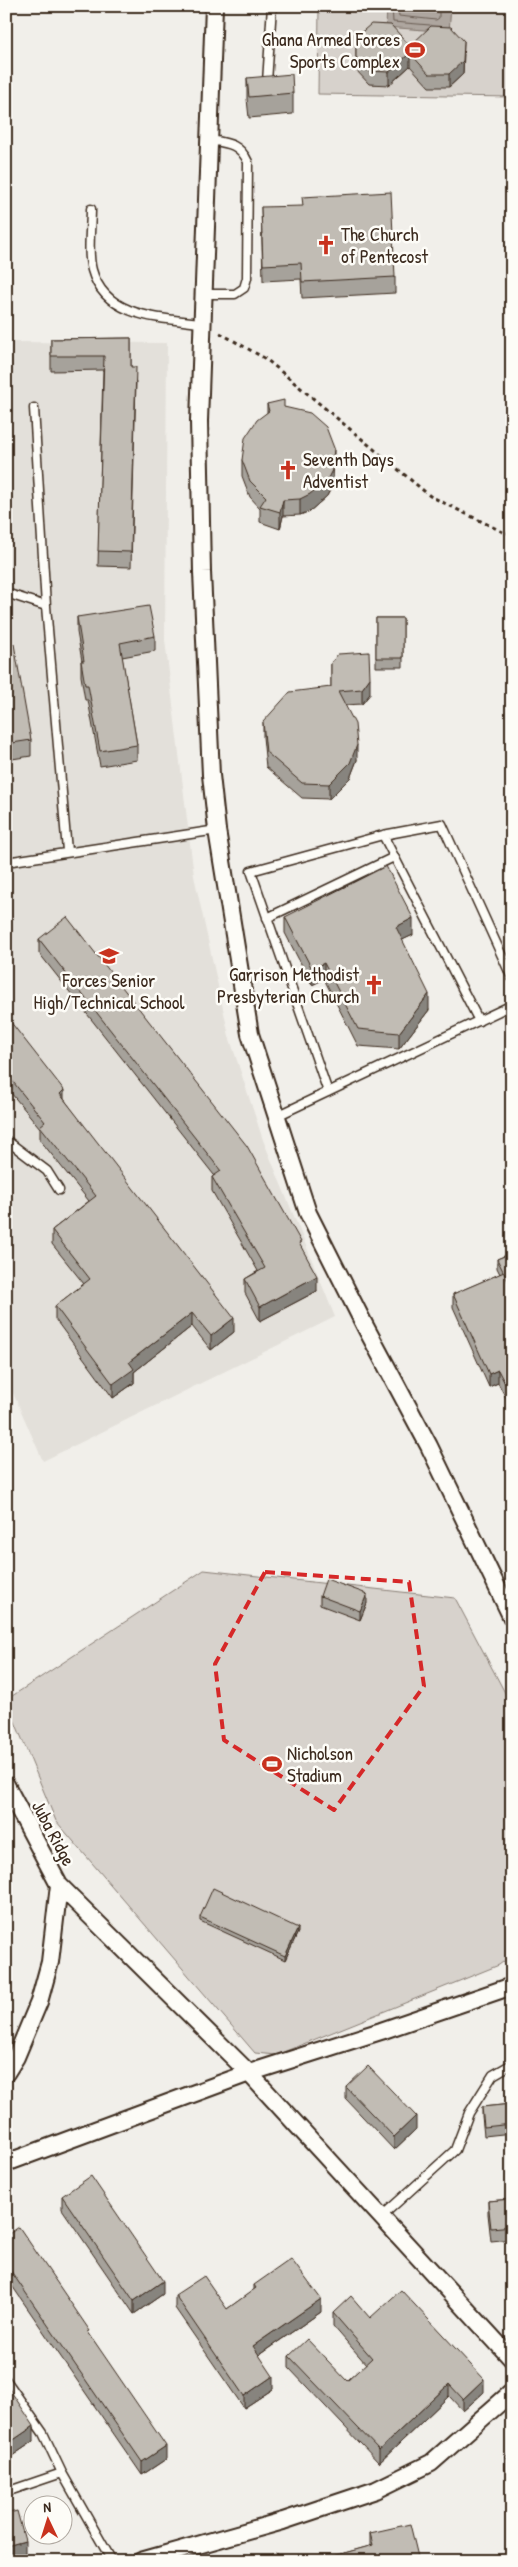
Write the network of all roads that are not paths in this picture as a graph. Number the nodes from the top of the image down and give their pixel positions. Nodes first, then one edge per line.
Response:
1 (214, 6) edge
2 (272, 6) edge
3 (267, 82) edge
4 (210, 140) junction
5 (91, 209) dead end
6 (202, 294) junction
7 (201, 323) junction
8 (34, 408) dead end
9 (6, 594) edge
10 (46, 606) junction
11 (217, 830) junction
12 (383, 834) junction
13 (67, 851) junction
14 (394, 857) junction
15 (6, 862) edge
16 (267, 918) junction
17 (512, 978) edge
18 (512, 1005) edge
19 (479, 1021) junction
20 (328, 1092) junction
21 (277, 1116) junction
22 (6, 1140) edge
23 (60, 1190) dead end
24 (512, 1618) edge
25 (6, 1785) edge
26 (59, 1885) junction
27 (512, 1986) edge
28 (512, 2064) edge
29 (6, 2073) edge
30 (249, 2073) junction
31 (6, 2163) edge
32 (381, 2217) junction
33 (512, 2360) edge
34 (6, 2380) edge
35 (512, 2392) edge
36 (62, 2473) junction
37 (6, 2492) edge
38 (112, 2561) edge
39 (141, 2561) edge

1 - 4 street
2 - 3 lane
4 - 6 street
4 - 6 lane
5 - 7 lane
6 - 7 street
7 - 11 street
8 - 10 lane
9 - 10 lane
10 - 13 lane
11 - 13 lane
11 - 21 street
12 - 14 lane
12 - 16 lane
12 - 17 lane
13 - 15 lane
14 - 16 lane
14 - 19 lane
16 - 20 lane
18 - 19 lane
19 - 20 lane
20 - 21 lane
21 - 24 street
22 - 23 lane
25 - 26 street, Juba Ridge
26 - 29 street, Juba Ridge
26 - 30 street
27 - 30 street
28 - 32 lane
30 - 31 street
30 - 32 street
32 - 33 street
34 - 36 lane
35 - 39 street
36 - 37 lane
36 - 38 lane

